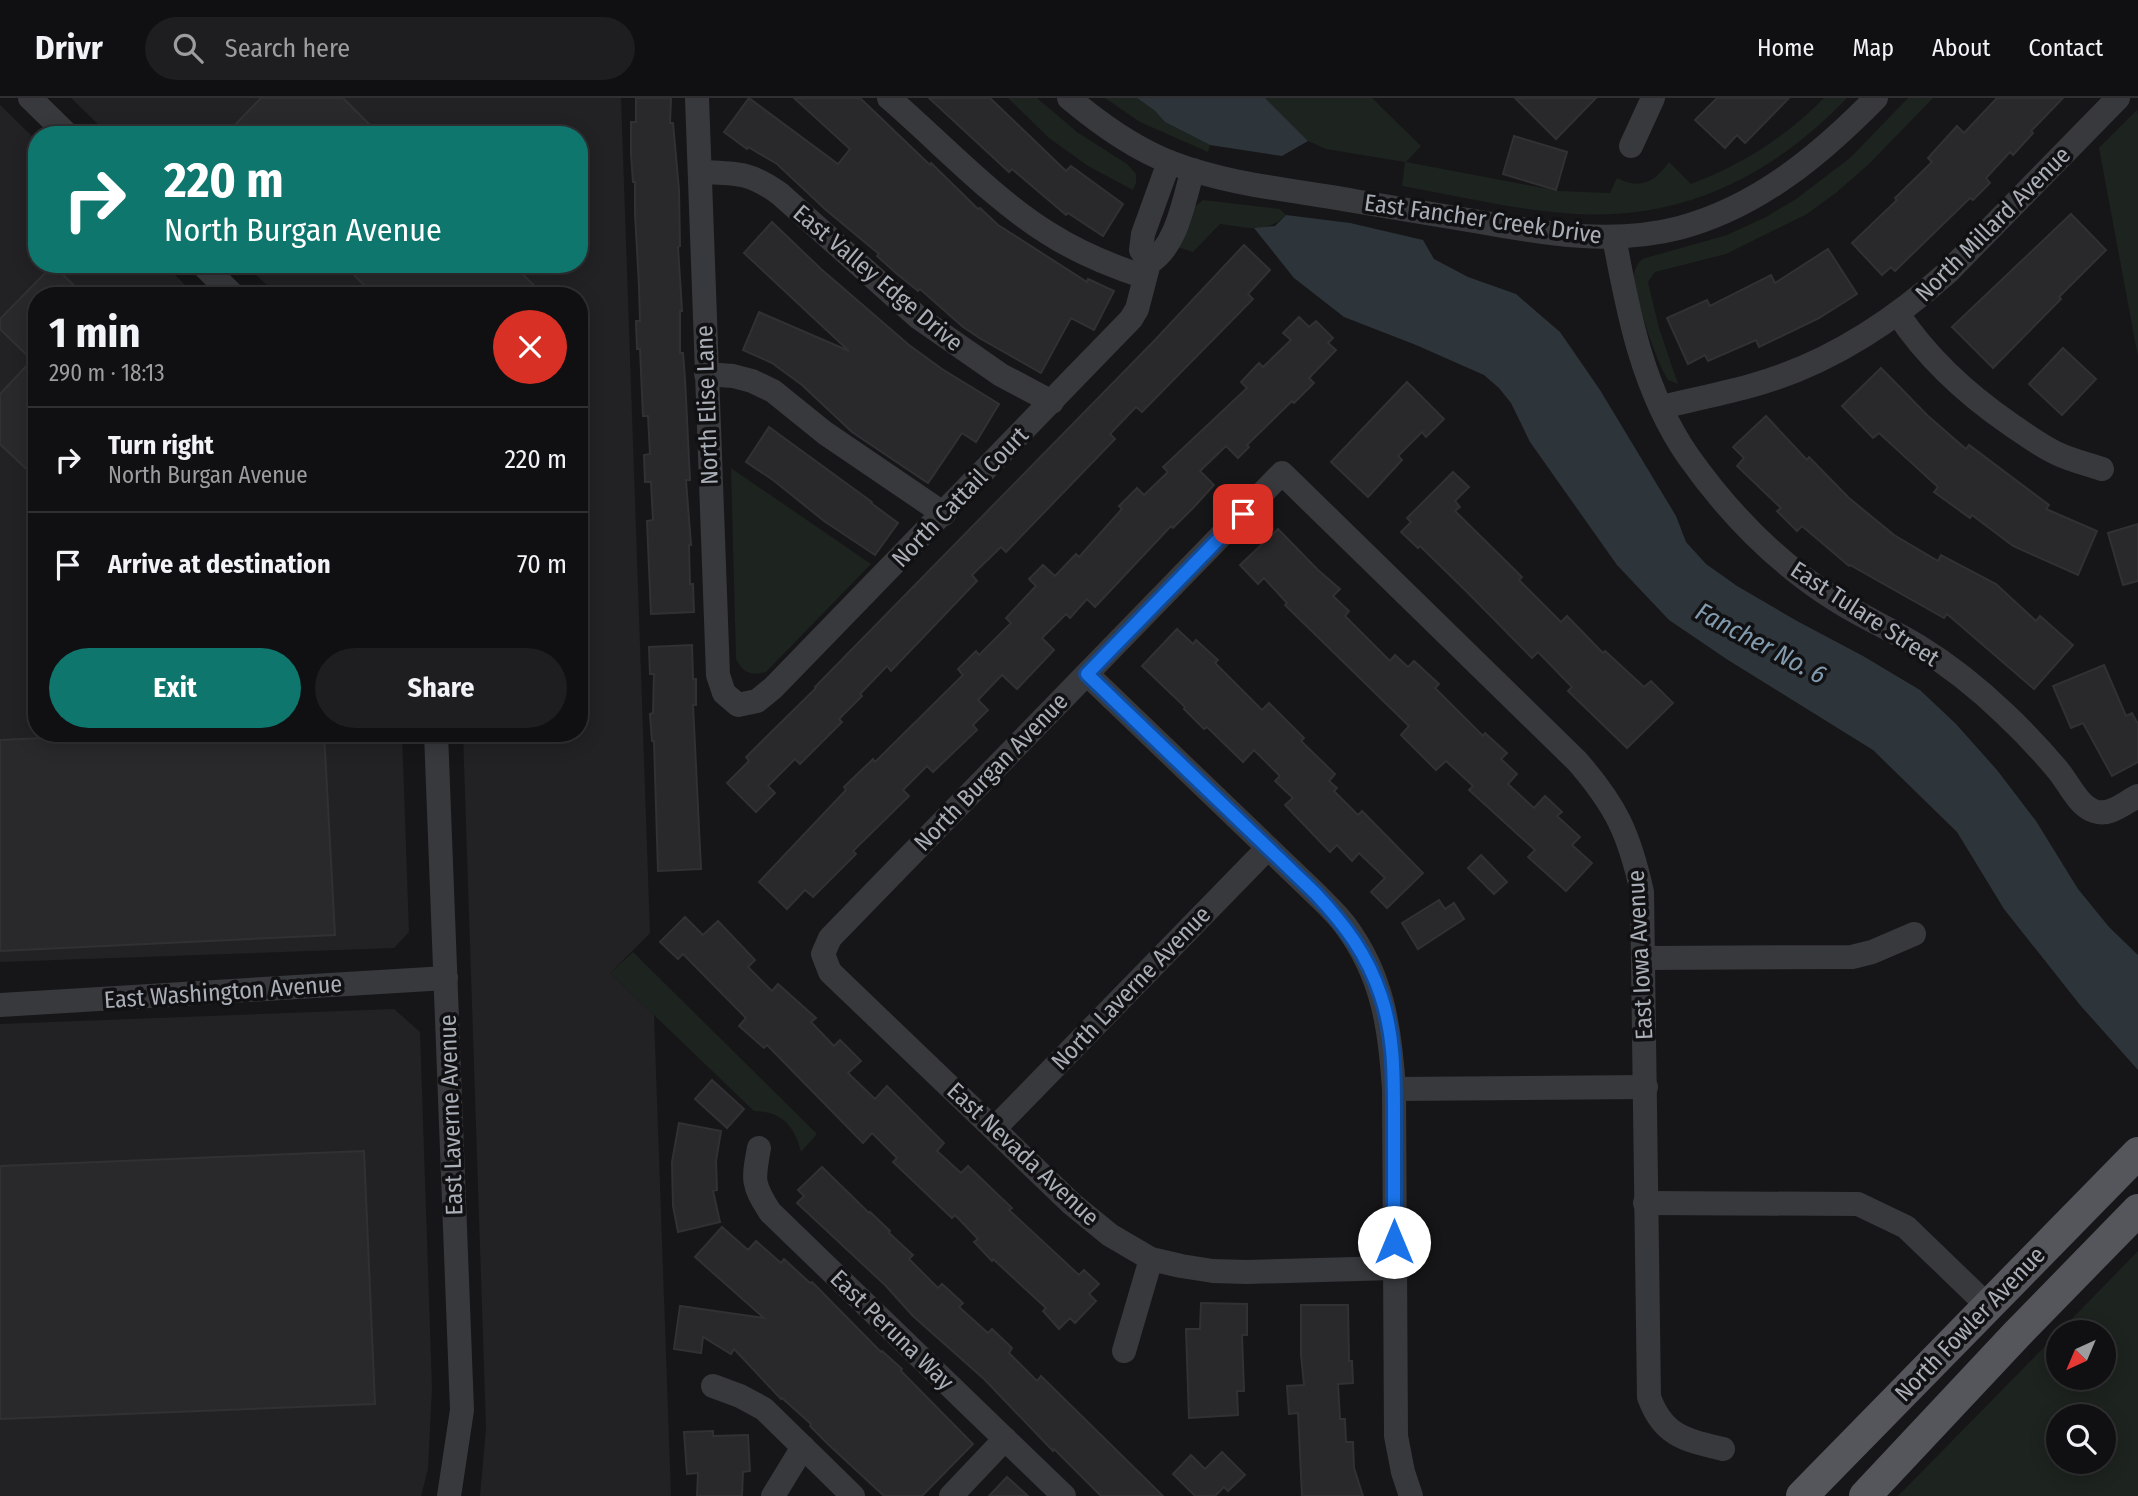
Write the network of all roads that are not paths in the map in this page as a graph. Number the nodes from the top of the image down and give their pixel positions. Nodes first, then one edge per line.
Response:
1 (30, 98) edge
2 (697, 98) edge
3 (889, 98) edge
4 (1069, 98) edge
5 (1653, 98) edge
6 (1876, 98) edge
7 (2118, 98) edge
8 (59, 126) edge
9 (1631, 146) dead end
10 (1169, 162) junction
11 (1193, 170) junction
12 (700, 172) junction
13 (1614, 237) junction
14 (1147, 270) junction
15 (211, 273) edge
16 (225, 287) edge
17 (1898, 314) junction
18 (706, 374) junction
19 (1052, 402) junction
20 (1661, 407) junction
21 (2102, 469) dead end
22 (1282, 474) joint
23 (944, 514) junction
24 (1087, 674) junction
25 (738, 705) joint
26 (436, 742) edge
27 (2138, 796) edge
28 (1268, 848) junction
29 (1914, 934) dead end
30 (822, 954) joint
31 (1644, 958) junction
32 (446, 978) junction
33 (0, 1006) edge
34 (1646, 1087) junction
35 (1394, 1089) junction
36 (995, 1129) junction
37 (759, 1148) dead end
38 (2138, 1153) edge
39 (1645, 1203) junction
40 (2138, 1210) edge
41 (1151, 1259) junction
42 (1394, 1268) junction
43 (1988, 1306) junction
44 (1124, 1350) dead end
45 (713, 1386) dead end
46 (1005, 1439) junction
47 (803, 1447) junction
48 (1723, 1449) dead end
49 (449, 1496) edge
50 (774, 1496) edge
51 (853, 1496) edge
52 (951, 1496) edge
53 (1063, 1496) edge
54 (1410, 1496) edge
55 (1802, 1496) edge
56 (1863, 1496) edge

1 - 8 street
2 - 12 street, North Elise Lane
3 - 14 street
4 - 10 street, East Fancher Creek Drive
5 - 9 street
6 - 13 street, East Fancher Creek Drive
7 - 17 street, North Millard Avenue
10 - 11 street, East Fancher Creek Drive
10 - 14 street, North Cattail Court
11 - 13 street, East Fancher Creek Drive
11 - 14 street, North Cattail Court
12 - 18 street, North Elise Lane
12 - 19 street, East Valley Edge Drive
13 - 20 street, East Tulare Street
14 - 19 street, North Cattail Court
15 - 16 street
17 - 20 street, North Millard Avenue
17 - 21 street
18 - 23 street
18 - 25 street, North Elise Lane
19 - 23 street, North Cattail Court
20 - 27 street, East Tulare Street
22 - 24 street, North Burgan Avenue
22 - 31 street, East Iowa Avenue
23 - 25 street, North Cattail Court
24 - 28 street
24 - 30 street, North Burgan Avenue
26 - 32 street, East Laverne Avenue
28 - 35 street
28 - 36 street, North Laverne Avenue
29 - 31 street
30 - 36 street, East Nevada Avenue
31 - 34 street, East Iowa Avenue
32 - 33 street, East Washington Avenue
32 - 49 street, East Laverne Avenue
34 - 35 street
34 - 39 street, East Iowa Avenue
35 - 42 street
36 - 41 street, East Nevada Avenue
37 - 46 street, East Peruna Way
38 - 43 main road, North Fowler Avenue
39 - 43 street
39 - 48 street, East Iowa Avenue
40 - 56 main road, North Fowler Avenue
41 - 42 street, East Nevada Avenue
41 - 44 street
42 - 54 street
43 - 55 main road, North Fowler Avenue
43 - 56 main road
45 - 47 street
46 - 52 street
46 - 53 street, East Peruna Way
47 - 50 street
47 - 51 street

